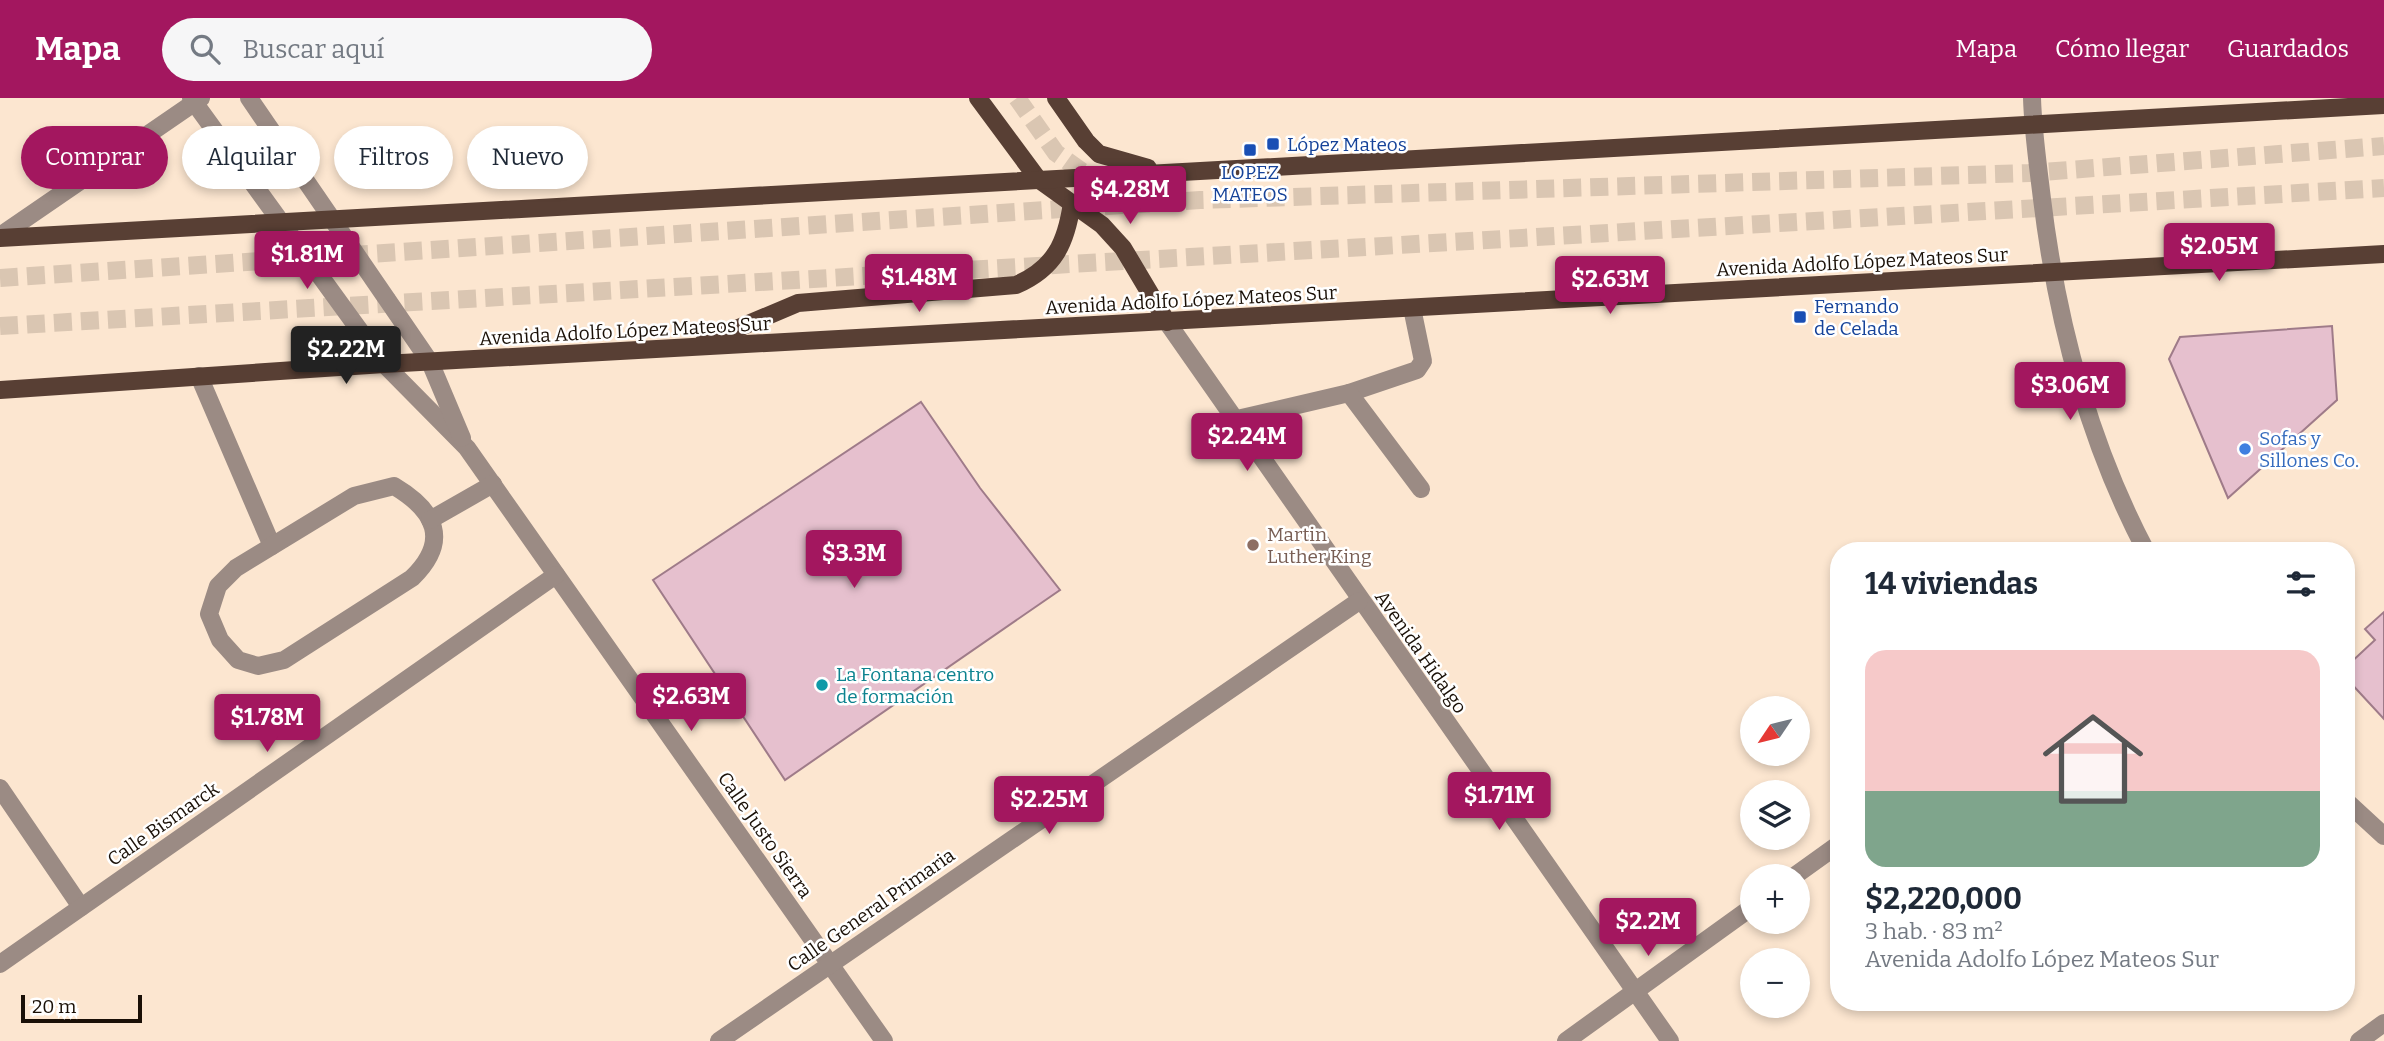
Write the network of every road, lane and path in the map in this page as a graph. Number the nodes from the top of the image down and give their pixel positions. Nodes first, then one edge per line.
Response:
1 (249, 98) edge
2 (978, 98) edge
3 (1056, 98) edge
4 (2032, 98) edge
5 (195, 100) edge
6 (2384, 105) edge
7 (2032, 124) junction
8 (1164, 172) junction
9 (1038, 179) junction
10 (1072, 203) junction
11 (331, 219) junction
12 (282, 223) junction
13 (0, 237) edge
14 (2384, 254) edge
15 (2051, 272) junction
16 (1412, 308) junction
17 (1167, 323) junction
18 (690, 349) junction
19 (430, 362) junction
20 (384, 364) junction
21 (199, 376) junction
22 (0, 390) edge
23 (1349, 393) junction
24 (1233, 420) junction
25 (467, 448) junction
26 (492, 484) junction
27 (1422, 489) dead end
28 (430, 520) junction
29 (2141, 542) edge
30 (272, 546) junction
31 (556, 575) junction
32 (1359, 601) junction
33 (0, 788) edge
34 (2355, 809) edge
35 (2384, 836) edge
36 (1830, 851) edge
37 (1810, 865) edge
38 (81, 907) junction
39 (1740, 916) edge
40 (829, 963) junction
41 (0, 964) edge
42 (1635, 991) junction
43 (2384, 1023) edge
44 (719, 1041) edge
45 (884, 1041) edge
46 (1566, 1041) edge
47 (1670, 1041) edge
48 (2359, 1041) edge

1 - 11 street, Calle Justo Sierra
2 - 9 main road, Avenida Hidalgo
3 - 8 main road
4 - 7 street
5 - 12 street, Calle Justo Sierra
5 - 13 street
6 - 7 main road
7 - 8 main road
7 - 15 street
8 - 9 main road
9 - 10 main road, Avenida Hidalgo
9 - 11 main road
10 - 17 main road, Avenida Hidalgo
10 - 18 main road
11 - 12 main road
11 - 19 street, Calle Justo Sierra
12 - 13 main road
12 - 20 street, Calle Justo Sierra
14 - 15 main road, Avenida Adolfo López Mateos Sur
15 - 16 main road, Avenida Adolfo López Mateos Sur
15 - 29 street
16 - 17 main road, Avenida Adolfo López Mateos Sur
16 - 23 street
17 - 18 main road, Avenida Adolfo López Mateos Sur
17 - 24 street, Avenida Hidalgo
18 - 19 main road, Avenida Adolfo López Mateos Sur
19 - 20 main road, Avenida Adolfo López Mateos Sur
19 - 25 street, Calle Justo Sierra
20 - 21 main road, Avenida Adolfo López Mateos Sur
20 - 25 street, Calle Justo Sierra
21 - 22 main road, Avenida Adolfo López Mateos Sur
21 - 30 street
23 - 24 street
23 - 27 street
24 - 32 street, Avenida Hidalgo
25 - 26 street, Calle Justo Sierra
26 - 28 street
26 - 31 street, Calle Justo Sierra
28 - 30 street
28 - 30 street
31 - 38 street, Calle Bismarck
31 - 40 street, Calle Justo Sierra
32 - 40 street, Calle General Primaria
32 - 42 street, Avenida Hidalgo
33 - 38 street
34 - 35 street
36 - 37 street
38 - 41 street, Calle Bismarck
39 - 42 street
40 - 44 street, Calle General Primaria
40 - 45 street, Calle Justo Sierra
42 - 46 street
42 - 47 street, Avenida Hidalgo
43 - 48 street

